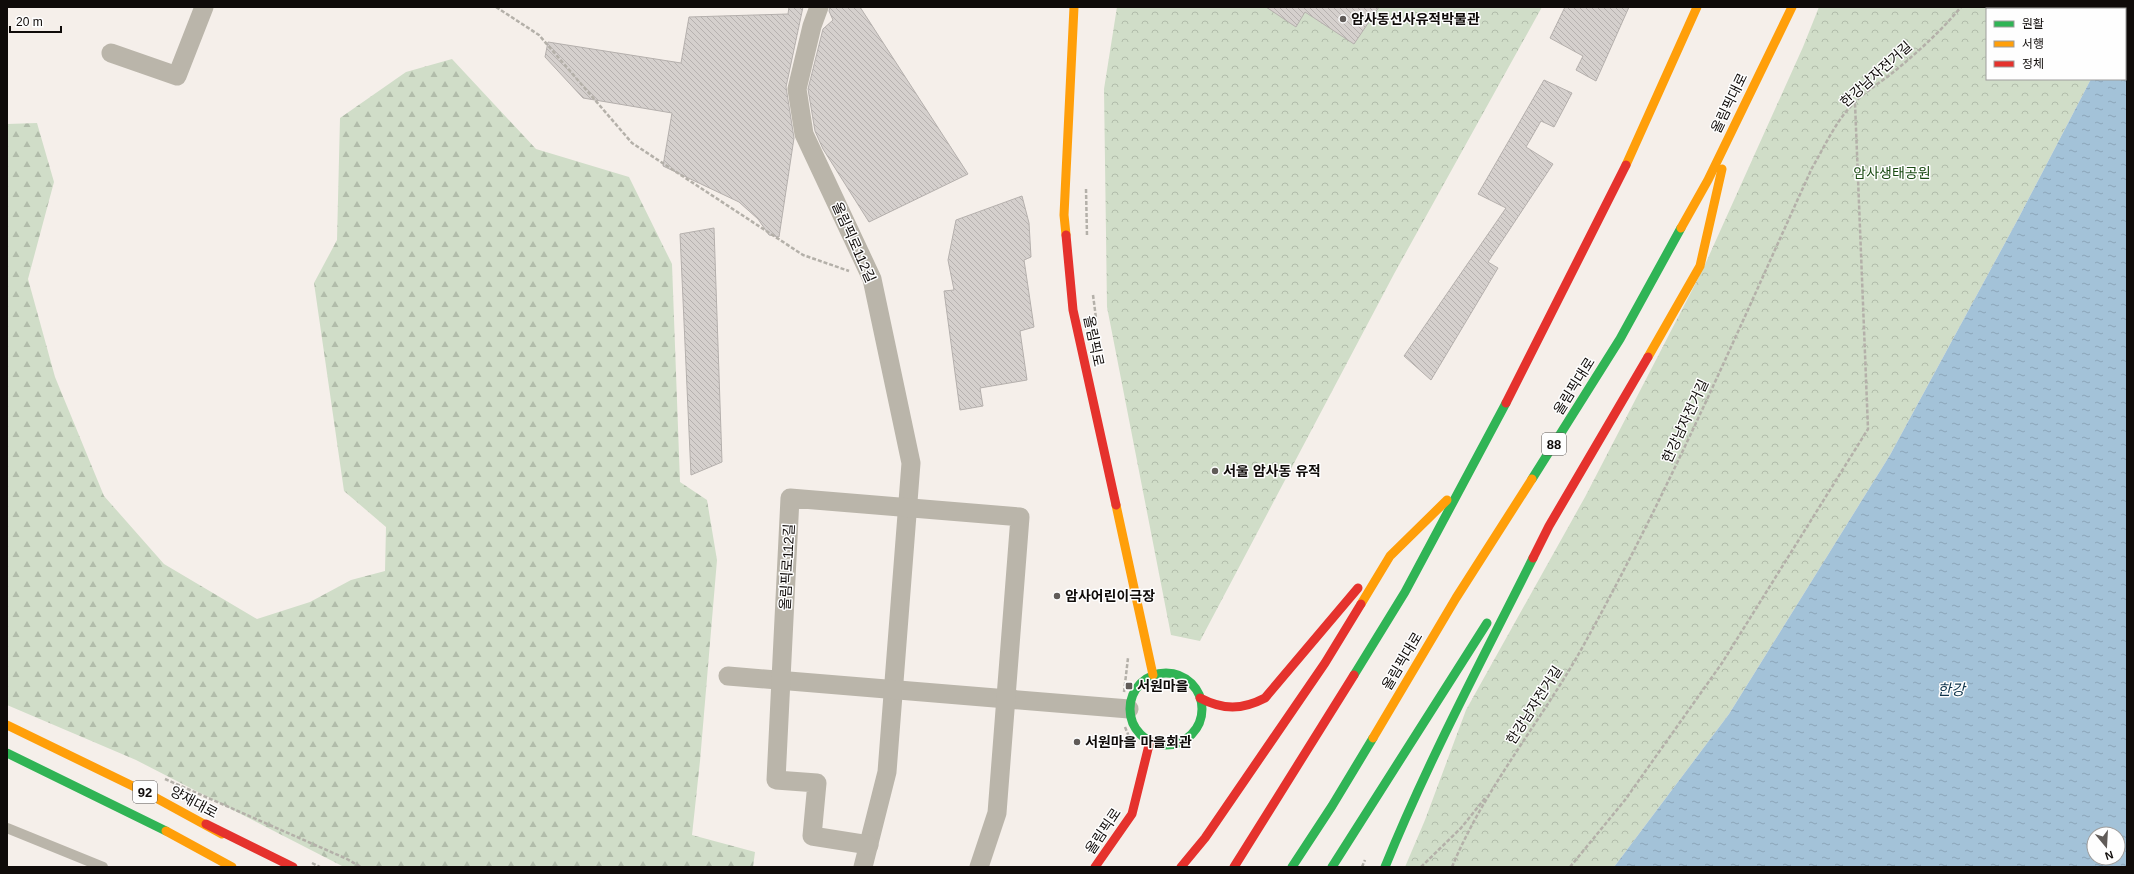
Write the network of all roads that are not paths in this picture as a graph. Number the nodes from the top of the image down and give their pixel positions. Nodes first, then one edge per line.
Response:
1 (204, 7) edge
2 (819, 7) edge
3 (1074, 7) edge
4 (1697, 7) edge
5 (1792, 7) edge
6 (111, 53) dead end
7 (1730, 133) junction
8 (1463, 486) junction
9 (908, 508) junction
10 (1549, 526) junction
11 (1390, 556) junction
12 (1502, 599) dead end
13 (1493, 612) dead end
14 (1153, 674) junction
15 (728, 676) dead end
16 (780, 680) junction
17 (894, 690) junction
18 (1005, 698) junction
19 (1200, 698) junction
20 (1127, 709) junction
21 (7, 725) edge
22 (1150, 741) junction
23 (7, 752) edge
24 (206, 824) junction
25 (7, 828) edge
26 (869, 845) junction
27 (103, 867) edge
28 (232, 867) edge
29 (278, 867) edge
30 (293, 867) edge
31 (863, 867) edge
32 (979, 867) edge
33 (1095, 867) edge
34 (1181, 867) edge
35 (1234, 867) edge
36 (1292, 867) edge
37 (1332, 867) edge
38 (1385, 867) edge

1 - 6 street
2 - 9 street, 올림픽로112길
3 - 14 main road, 올림픽로
4 - 8 main road
5 - 7 main road, 올림픽대로 / 88
7 - 10 main road
7 - 36 main road, 올림픽대로 / 88
8 - 11 main road
8 - 35 main road
9 - 16 street, 올림픽로112길
9 - 17 street, 올림픽로112길
9 - 18 street, 올림픽로112길
10 - 12 main road
10 - 38 main road
11 - 19 main road
11 - 34 main road
13 - 37 main road
14 - 19 main road
14 - 20 main road
15 - 16 street
16 - 17 street
16 - 26 street, 올림픽로112길
17 - 18 street
17 - 26 street, 올림픽로112길
18 - 20 street
18 - 32 street, 올림픽로112길
19 - 22 main road
20 - 22 main road
21 - 24 main road, 양재대로 / 92
22 - 33 main road, 올림픽로
23 - 28 main road, 92
24 - 29 main road, 양재대로 / 92
24 - 30 main road
25 - 27 lane
26 - 31 street, 올림픽로112길

